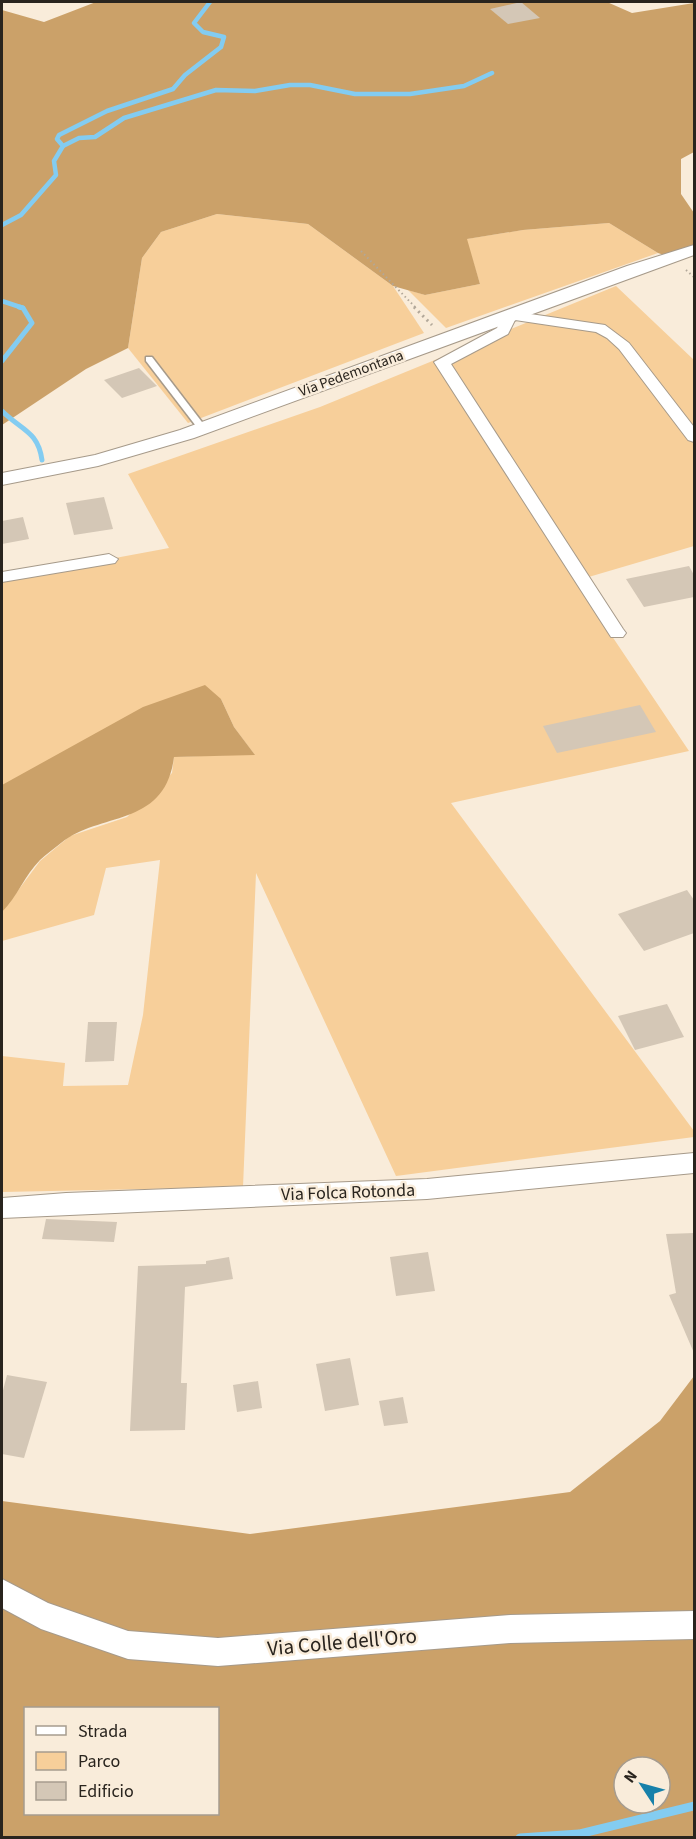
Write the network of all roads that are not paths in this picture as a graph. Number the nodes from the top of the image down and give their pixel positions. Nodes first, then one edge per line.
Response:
1 (694, 250) edge
2 (510, 315) junction
3 (148, 359) dead end
4 (202, 428) junction
5 (694, 437) edge
6 (2, 479) edge
7 (109, 559) dead end
8 (2, 577) edge
9 (617, 633) dead end
10 (694, 1163) edge
11 (2, 1208) edge
12 (2, 1593) edge
13 (694, 1625) edge

1 - 2 street, Via Pedemontana
2 - 4 street, Via Pedemontana
2 - 5 street
2 - 9 street
3 - 4 lane
4 - 6 street, Via Pedemontana
7 - 8 street
10 - 11 street, Via Folca Rotonda
12 - 13 street, Via Colle dell'Oro

